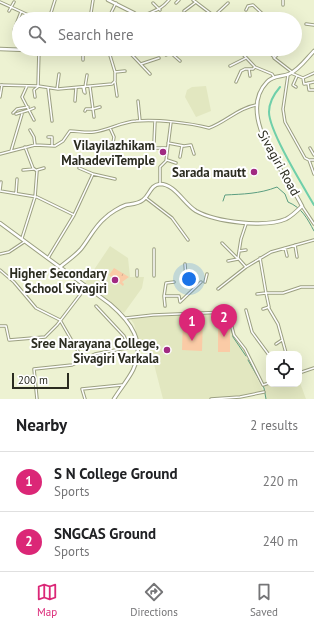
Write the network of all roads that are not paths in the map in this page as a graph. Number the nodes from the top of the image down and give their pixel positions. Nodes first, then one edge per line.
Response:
1 (54, 0) edge
2 (93, 0) edge
3 (108, 0) edge
4 (169, 0) edge
5 (179, 0) edge
6 (193, 0) edge
7 (283, 0) edge
8 (0, 2) edge
9 (14, 2) dead end
10 (196, 2) junction
11 (153, 3) dead end
12 (176, 3) dead end
13 (228, 3) dead end
14 (116, 4) junction
15 (283, 5) dead end
16 (11, 7) junction
17 (21, 8) dead end
18 (160, 10) junction
19 (246, 10) dead end
20 (9, 11) dead end
21 (184, 11) dead end
22 (20, 12) joint
23 (51, 12) edge
24 (91, 12) edge
25 (112, 12) edge
26 (130, 12) edge
27 (152, 12) edge
28 (209, 12) edge
29 (218, 12) edge
30 (260, 12) edge
31 (306, 24) dead end
32 (314, 24) edge
33 (0, 48) edge
34 (12, 49) edge
35 (314, 51) edge
36 (40, 56) edge
37 (83, 56) edge
38 (110, 56) edge
39 (133, 56) edge
40 (174, 56) edge
41 (274, 57) edge
42 (159, 58) dead end
43 (246, 58) joint
44 (83, 60) dead end
45 (180, 61) dead end
46 (141, 64) junction
47 (230, 66) dead end
48 (255, 67) junction
49 (249, 69) junction
50 (125, 71) dead end
51 (115, 72) junction
52 (292, 72) junction
53 (314, 73) edge
54 (59, 74) dead end
55 (150, 74) dead end
56 (288, 74) junction
57 (87, 75) dead end
58 (250, 76) dead end
59 (297, 76) junction
60 (274, 77) junction
61 (303, 78) junction
62 (115, 82) junction
63 (236, 82) dead end
64 (314, 82) edge
65 (308, 83) junction
66 (1, 85) edge
67 (27, 86) junction
68 (39, 86) junction
69 (84, 87) junction
70 (90, 87) junction
71 (296, 87) dead end
72 (48, 88) junction
73 (76, 88) junction
74 (57, 89) junction
75 (314, 90) edge
76 (84, 93) dead end
77 (117, 96) dead end
78 (0, 97) edge
79 (35, 97) dead end
80 (75, 101) dead end
81 (138, 101) dead end
82 (256, 105) junction
83 (100, 107) dead end
84 (34, 108) dead end
85 (28, 109) junction
86 (93, 109) junction
87 (85, 111) dead end
88 (13, 113) dead end
89 (16, 114) dead end
90 (22, 114) dead end
91 (94, 117) dead end
92 (34, 120) dead end
93 (52, 121) dead end
94 (140, 121) junction
95 (155, 121) junction
96 (171, 122) junction
97 (110, 128) junction
98 (30, 130) dead end
99 (48, 137) dead end
100 (154, 143) dead end
101 (168, 143) junction
102 (35, 145) junction
103 (52, 146) junction
104 (107, 146) dead end
105 (182, 146) junction
106 (25, 147) junction
107 (156, 148) dead end
108 (167, 148) junction
109 (310, 148) dead end
110 (11, 151) junction
111 (0, 154) edge
112 (194, 154) dead end
113 (314, 155) edge
114 (180, 157) dead end
115 (167, 160) junction
116 (310, 160) junction
117 (314, 160) edge
118 (176, 163) dead end
119 (44, 168) dead end
120 (79, 168) dead end
121 (34, 169) junction
122 (23, 170) dead end
123 (37, 170) junction
124 (93, 174) junction
125 (314, 174) edge
126 (18, 179) dead end
127 (115, 180) dead end
128 (1, 182) dead end
129 (160, 184) junction
130 (0, 191) edge
131 (16, 194) junction
132 (35, 197) junction
133 (146, 198) junction
134 (301, 207) junction
135 (74, 216) junction
136 (247, 222) junction
137 (0, 223) edge
138 (314, 224) edge
139 (22, 238) junction
140 (188, 240) dead end
141 (314, 240) edge
142 (26, 241) junction
143 (222, 243) dead end
144 (295, 246) junction
145 (285, 248) junction
146 (154, 249) dead end
147 (246, 250) dead end
148 (239, 251) junction
149 (0, 254) edge
150 (287, 256) dead end
151 (297, 257) dead end
152 (48, 258) junction
153 (260, 258) dead end
154 (238, 259) junction
155 (228, 261) dead end
156 (185, 264) dead end
157 (60, 267) junction
158 (246, 267) junction
159 (0, 270) edge
160 (137, 270) dead end
161 (207, 274) dead end
162 (137, 276) dead end
163 (154, 276) dead end
164 (186, 280) dead end
165 (174, 282) dead end
166 (201, 282) dead end
167 (205, 282) dead end
168 (86, 286) junction
169 (314, 287) edge
170 (218, 289) dead end
171 (266, 293) junction
172 (257, 294) dead end
173 (164, 296) junction
174 (96, 306) dead end
175 (165, 306) dead end
176 (268, 307) junction
177 (263, 309) dead end
178 (246, 310) dead end
179 (126, 318) junction
180 (60, 320) junction
181 (0, 326) edge
182 (282, 340) junction
183 (276, 344) dead end
184 (136, 346) junction
185 (129, 347) junction
186 (266, 351) edge
187 (285, 351) edge
188 (83, 360) junction
189 (314, 368) edge
190 (302, 372) edge
191 (266, 384) edge
192 (122, 386) junction
193 (264, 392) dead end
194 (37, 399) edge
195 (86, 399) edge
196 (114, 399) edge
197 (211, 399) edge

1 - 23 street
2 - 24 street
3 - 14 main road
4 - 18 street
5 - 12 street
6 - 10 street
7 - 15 street
8 - 16 street
9 - 16 street
10 - 21 street
10 - 28 street
11 - 18 street
13 - 29 street
14 - 25 street
14 - 26 main road
16 - 20 street
16 - 22 street
17 - 22 street
18 - 27 street
19 - 30 street
31 - 32 street
33 - 34 main road
35 - 52 main road
36 - 68 street
37 - 44 street
38 - 51 street
39 - 46 street
40 - 45 street
41 - 52 street
42 - 46 street
43 - 47 street
43 - 48 street
46 - 55 street
48 - 49 street
48 - 60 street
49 - 58 street
49 - 63 street
50 - 51 street
51 - 62 street
52 - 56 main road
52 - 59 street
53 - 61 street
54 - 74 street
56 - 60 main road
56 - 116 street
57 - 69 street
59 - 61 street
59 - 71 street
60 - 82 main road
61 - 65 street
62 - 70 street
62 - 77 street
64 - 65 street
65 - 75 street
66 - 67 street
66 - 78 street
67 - 68 street
67 - 85 street
68 - 72 street
68 - 79 street
69 - 70 street
69 - 73 street
69 - 76 street
70 - 86 street
72 - 74 street
72 - 93 street
73 - 74 street
73 - 80 street
81 - 94 street
82 - 96 street
82 - 134 main road, Sivagiri Road
83 - 86 street
84 - 85 street
85 - 88 street
85 - 89 street
85 - 92 street
86 - 87 street
86 - 91 street
90 - 110 street
94 - 95 street
94 - 97 street
95 - 96 street
95 - 100 street
96 - 101 street
97 - 103 street
97 - 104 street
98 - 102 street
99 - 103 street
101 - 105 street
101 - 108 street
102 - 103 street
102 - 106 street
105 - 112 street
105 - 114 street
106 - 110 street
106 - 121 street
107 - 108 street
108 - 115 street
109 - 113 street
110 - 111 street
115 - 118 street
115 - 129 street
116 - 117 street
116 - 125 street
119 - 123 street
120 - 124 street
121 - 122 street
121 - 123 street
123 - 132 street
124 - 127 street
124 - 135 street
126 - 131 street
128 - 130 street
129 - 133 main road
129 - 136 main road, Sivagiri Road
130 - 131 street
131 - 132 street
132 - 135 street
132 - 139 street
133 - 140 street
133 - 157 main road
134 - 136 main road, Sivagiri Road
134 - 138 street
135 - 152 street
136 - 148 street
137 - 139 main road
139 - 142 main road
141 - 144 street
142 - 149 street
142 - 152 main road
143 - 154 street
144 - 145 street
144 - 151 street
145 - 150 street
145 - 158 street
146 - 163 street
147 - 148 street
148 - 154 street
152 - 157 main road
153 - 171 street
154 - 155 street
154 - 158 street
156 - 164 street
157 - 168 main road
158 - 170 street
159 - 180 street
160 - 162 street
161 - 167 street
165 - 173 street
166 - 173 street
168 - 179 main road
168 - 180 street
169 - 171 street
171 - 172 street
171 - 176 street
173 - 175 street
174 - 185 street
176 - 177 street
176 - 182 street
178 - 186 street
179 - 184 main road
179 - 191 street
180 - 181 street
180 - 188 street
182 - 183 street
182 - 187 street
184 - 185 street
184 - 192 main road
185 - 188 street
188 - 194 street
189 - 190 street
192 - 195 street
192 - 196 main road
193 - 197 street

